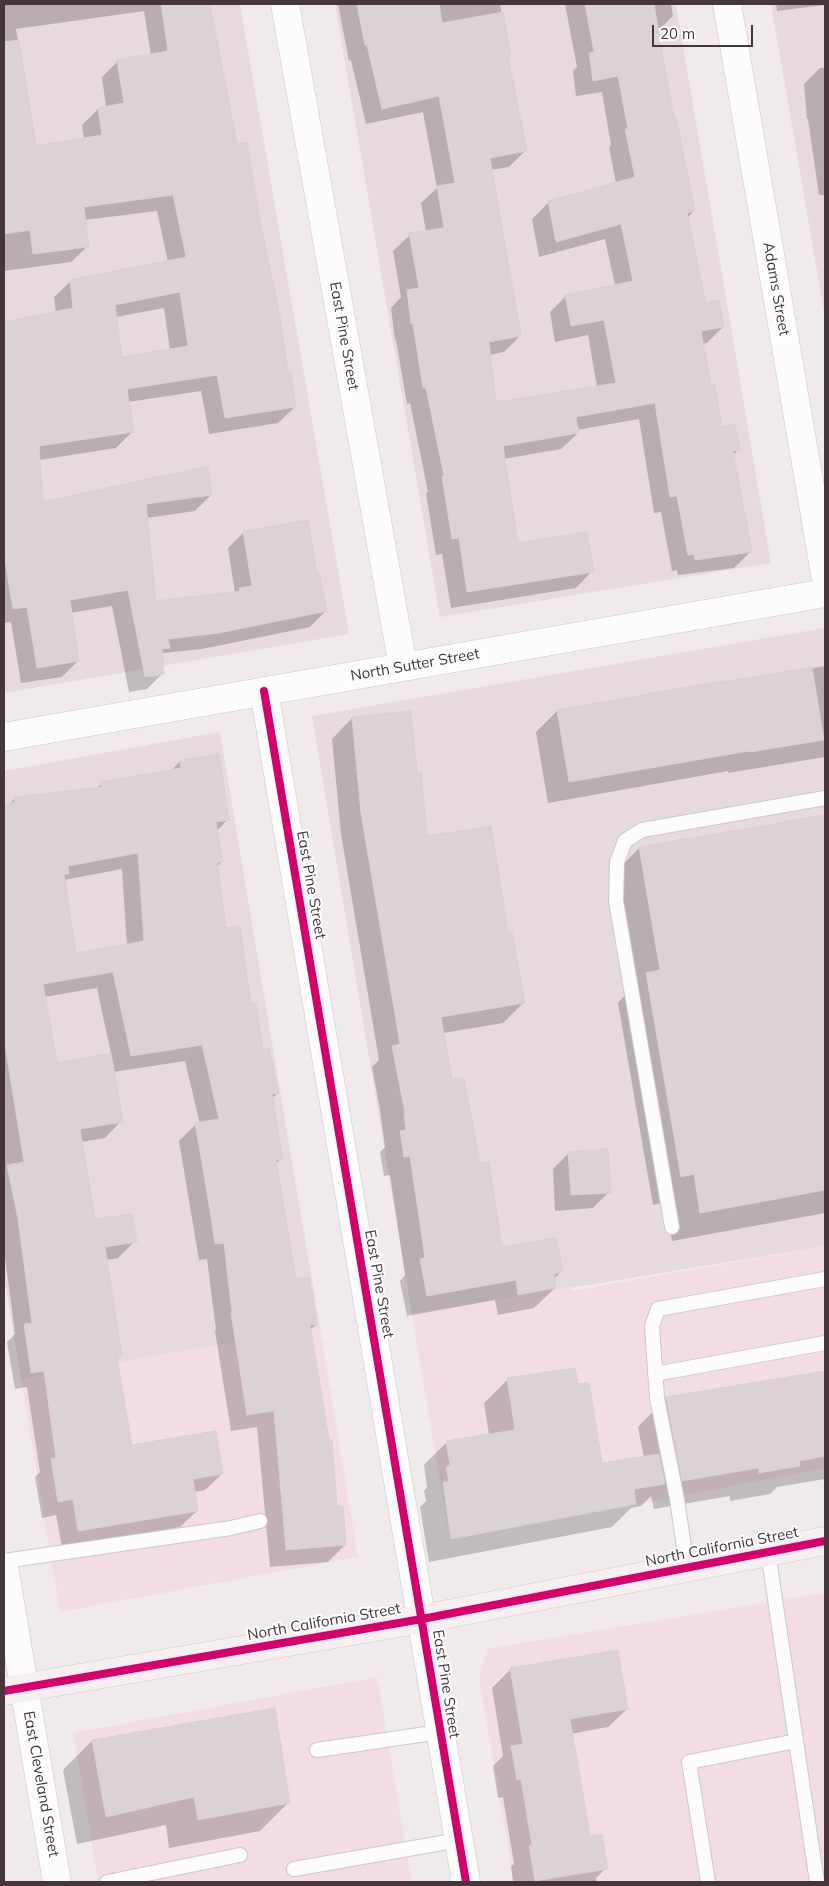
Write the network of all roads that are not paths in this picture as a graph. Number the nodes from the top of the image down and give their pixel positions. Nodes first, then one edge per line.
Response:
1 (285, 4) edge
2 (727, 4) edge
3 (825, 574) edge
4 (825, 593) edge
5 (403, 668) junction
6 (264, 691) junction
7 (4, 737) edge
8 (825, 798) edge
9 (672, 1227) dead end
10 (825, 1279) edge
11 (825, 1343) edge
12 (655, 1374) junction
13 (260, 1521) dead end
14 (825, 1541) edge
15 (768, 1552) junction
16 (4, 1561) edge
17 (4, 1567) edge
18 (687, 1568) junction
19 (422, 1619) junction
20 (14, 1689) edge
21 (440, 1732) junction
22 (796, 1741) junction
23 (317, 1750) dead end
24 (459, 1840) junction
25 (240, 1855) dead end
26 (294, 1869) dead end
27 (57, 1882) edge
28 (107, 1882) edge
29 (466, 1882) edge
30 (708, 1882) edge
31 (817, 1882) edge

1 - 5 street, East Pine Street
2 - 3 street, Adams Street
4 - 5 street, North Sutter Street
5 - 6 street, North Sutter Street
6 - 7 street, North Sutter Street
6 - 19 street, East Pine Street
8 - 9 lane
10 - 12 lane
11 - 12 lane
12 - 18 lane
13 - 16 lane
14 - 15 street, North California Street
15 - 18 street, North California Street
15 - 22 lane
17 - 20 street, East Cleveland Street
18 - 19 street, North California Street
19 - 20 street, North California Street
19 - 21 street, East Pine Street
20 - 27 street, East Cleveland Street
21 - 23 lane
21 - 24 street, East Pine Street
22 - 30 lane
22 - 31 lane
24 - 26 lane
24 - 29 street, East Pine Street
25 - 28 lane

